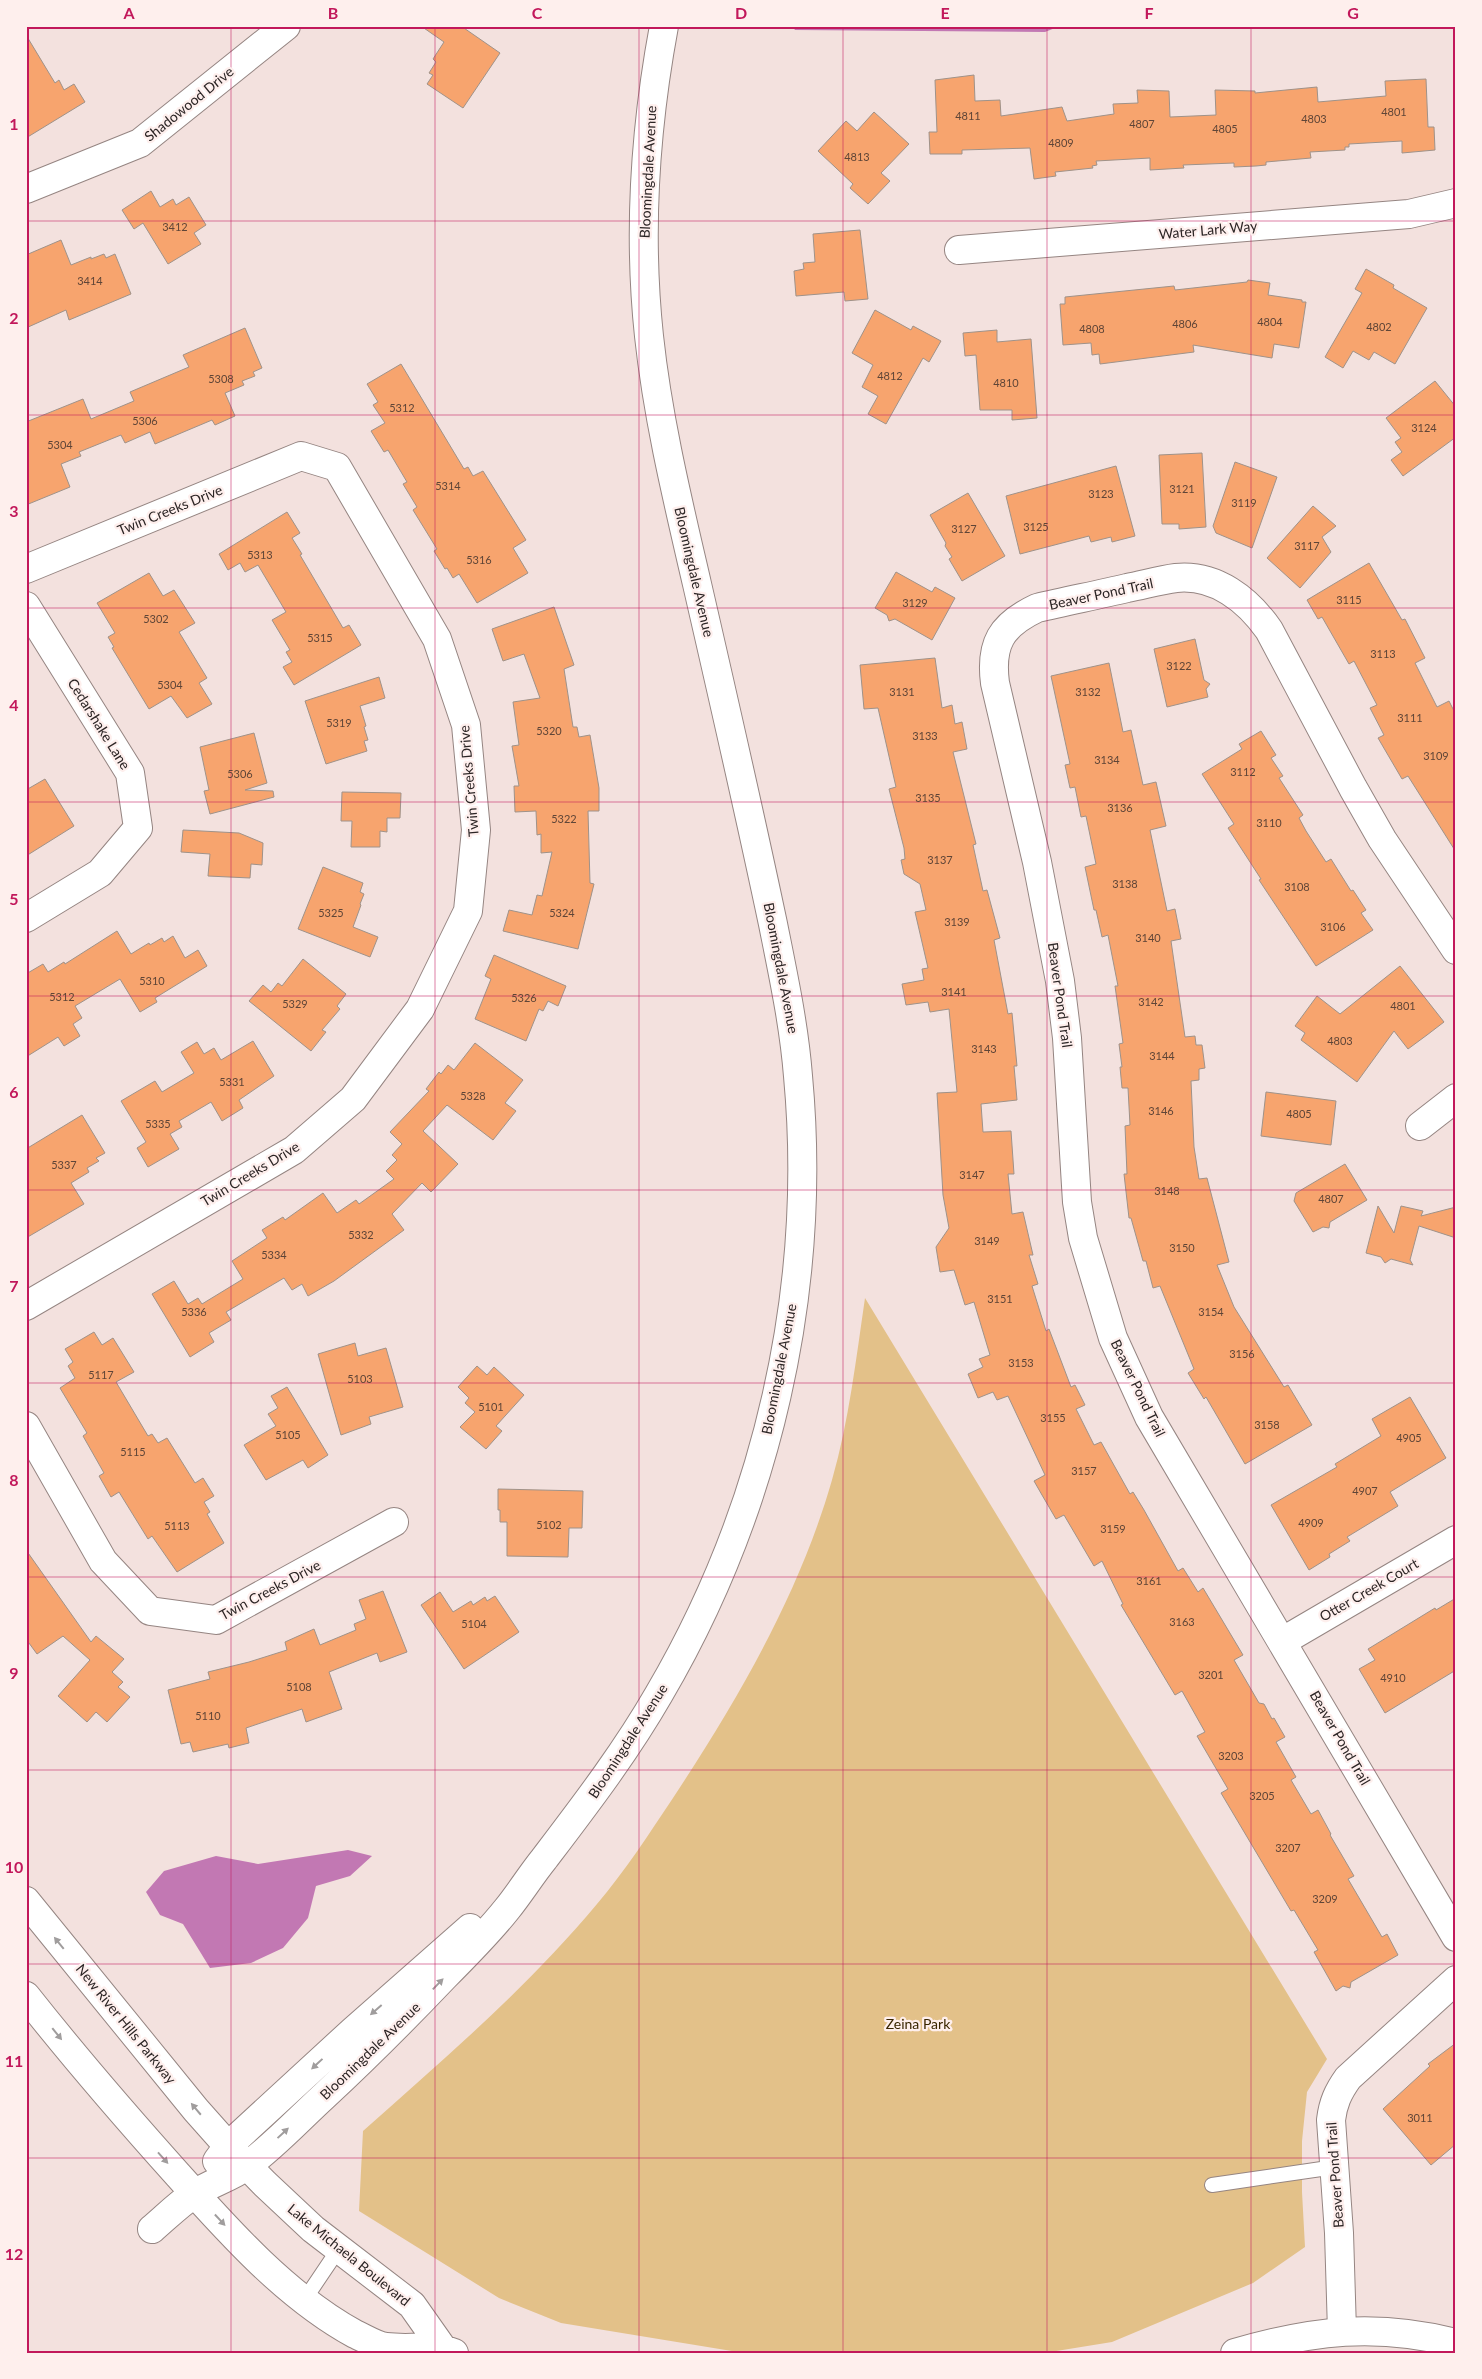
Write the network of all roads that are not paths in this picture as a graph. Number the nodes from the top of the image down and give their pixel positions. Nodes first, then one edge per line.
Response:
1 (286, 26) edge
2 (664, 26) edge
3 (26, 189) edge
4 (1456, 203) edge
5 (959, 250) dead end
6 (26, 568) edge
7 (26, 606) edge
8 (26, 918) edge
9 (1456, 950) edge
10 (1456, 1098) edge
11 (1420, 1126) dead end
12 (26, 1306) edge
13 (26, 1426) edge
14 (394, 1522) dead end
15 (1456, 1540) edge
16 (1283, 1641) junction
17 (542, 1860) junction
18 (27, 1904) edge
19 (1456, 1937) edge
20 (1456, 1980) edge
21 (26, 1996) edge
22 (228, 2146) junction
23 (247, 2166) junction
24 (1335, 2166) junction
25 (1212, 2185) dead end
26 (195, 2193) junction
27 (152, 2229) dead end
28 (338, 2250) junction
29 (305, 2299) junction
30 (1342, 2331) junction
31 (1456, 2343) edge
32 (446, 2351) edge
33 (1236, 2353) edge

1 - 3 street, Shadowood Drive
2 - 17 street, Bloomingdale Avenue
4 - 5 street, Water Lark Way
6 - 12 street, Twin Creeks Drive
7 - 8 street, Cedarshake Lane
9 - 16 street, Beaver Pond Trail
10 - 11 street
13 - 14 street, Twin Creeks Drive
15 - 16 street, Otter Creek Court
16 - 19 street, Beaver Pond Trail
17 -> 22 street, Bloomingdale Avenue
23 -> 17 street, Bloomingdale Avenue
22 -> 18 street, New River Hills Parkway
20 - 24 street, Beaver Pond Trail
21 -> 26 street
22 - 23 street, Lake Michaela Boulevard
22 - 26 street, Bloomingdale Avenue
23 - 26 street, Bloomingdale Avenue
23 - 28 street, Lake Michaela Boulevard
24 - 25 lane
24 - 30 street, Beaver Pond Trail
26 - 27 street, Bloomingdale Avenue
26 -> 29 street, Lake Michaela Boulevard
28 - 29 lane
28 - 32 street, Lake Michaela Boulevard
29 - 32 street, Lake Michaela Boulevard
30 - 31 street
30 - 33 street

